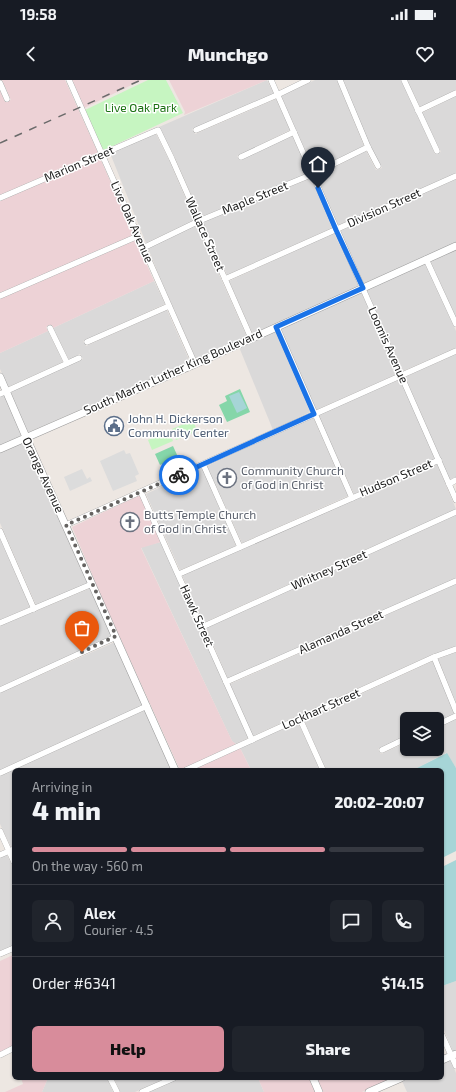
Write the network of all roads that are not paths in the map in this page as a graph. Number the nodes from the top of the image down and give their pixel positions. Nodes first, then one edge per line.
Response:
1 (69, 80) edge
2 (271, 80) edge
3 (308, 80) edge
4 (340, 80) edge
5 (404, 80) edge
6 (0, 83) edge
7 (456, 93) edge
8 (277, 95) junction
9 (7, 99) dead end
10 (418, 111) junction
11 (158, 130) joint
12 (196, 130) dead end
13 (294, 132) junction
14 (368, 147) junction
15 (437, 151) dead end
16 (102, 154) junction
17 (241, 157) dead end
18 (378, 166) dead end
19 (313, 174) junction
20 (456, 176) edge
21 (0, 198) edge
22 (199, 221) junction
23 (336, 230) junction
24 (138, 236) junction
25 (456, 246) edge
26 (143, 248) junction
27 (426, 259) junction
28 (225, 279) junction
29 (363, 288) junction
30 (0, 296) edge
31 (169, 306) junction
32 (456, 324) edge
33 (276, 327) junction
34 (50, 328) dead end
35 (251, 338) junction
36 (87, 342) dead end
37 (456, 351) edge
38 (79, 358) dead end
39 (67, 363) junction
40 (194, 364) junction
41 (401, 375) junction
42 (0, 378) edge
43 (3, 392) edge
44 (314, 414) junction
45 (26, 437) junction
46 (0, 449) edge
47 (438, 460) junction
48 (203, 464) junction
49 (456, 480) edge
50 (449, 484) junction
51 (141, 492) junction
52 (352, 498) junction
53 (456, 500) edge
54 (456, 512) edge
55 (66, 525) junction
56 (0, 530) edge
57 (240, 547) junction
58 (179, 574) junction
59 (456, 581) edge
60 (92, 584) junction
61 (34, 608) junction
62 (0, 623) edge
63 (202, 627) junction
64 (116, 636) junction
65 (456, 649) edge
66 (434, 657) junction
67 (226, 682) junction
68 (0, 690) edge
69 (147, 706) junction
70 (456, 711) edge
71 (456, 716) edge
72 (300, 719) junction
73 (444, 722) edge
74 (252, 740) junction
75 (400, 741) edge
76 (382, 750) dead end
77 (174, 768) edge
78 (190, 768) edge
79 (322, 768) edge
80 (0, 773) edge
81 (0, 831) edge
82 (12, 850) edge
83 (0, 855) edge
84 (12, 949) edge
85 (0, 954) edge
86 (444, 1038) edge
87 (12, 1049) edge
88 (0, 1055) edge
89 (454, 1055) edge
90 (444, 1059) edge
91 (456, 1066) edge
92 (111, 1080) edge
93 (169, 1080) edge
94 (314, 1080) edge
95 (396, 1080) edge
96 (117, 1092) edge
97 (142, 1092) edge
98 (319, 1092) edge
99 (369, 1092) edge

1 - 16 street, Live Oak Avenue
2 - 8 street, Loomis Avenue
3 - 8 street
4 - 14 street
5 - 10 street
6 - 9 street
7 - 10 street
8 - 12 street
8 - 13 street, Loomis Avenue
10 - 15 street
11 - 16 street, Marion Street
11 - 22 street, Wallace Street
13 - 17 street
13 - 19 street, Loomis Avenue
14 - 18 street
14 - 19 street, Maple Street
16 - 21 street, Marion Street
16 - 24 street, Live Oak Avenue
19 - 22 street, Maple Street
19 - 23 street, Loomis Avenue
20 - 23 street, Division Street
22 - 26 street, Maple Street
22 - 28 street, Wallace Street
23 - 28 street, Division Street
23 - 29 street, Loomis Avenue
24 - 26 street, Live Oak Avenue
24 - 30 street
25 - 27 street, South Martin Luther King Boulevard
26 - 31 street, Live Oak Avenue
27 - 29 street, South Martin Luther King Boulevard
27 - 32 street
28 - 35 street, Wallace Street
29 - 33 street, South Martin Luther King Boulevard
29 - 41 street, Loomis Avenue
31 - 36 street
31 - 40 street, Live Oak Avenue
33 - 35 street, South Martin Luther King Boulevard
33 - 44 street
34 - 39 street
35 - 40 street, South Martin Luther King Boulevard
37 - 41 street
38 - 39 street
39 - 43 street
40 - 45 street, South Martin Luther King Boulevard
41 - 44 street
41 - 47 street, Loomis Avenue
42 - 43 street, Orange Avenue
43 - 45 street, Orange Avenue
44 - 48 street
44 - 52 street
45 - 46 street, South Martin Luther King Boulevard
45 - 55 street, Orange Avenue
47 - 50 street, Loomis Avenue
47 - 52 street, Hudson Street
48 - 51 street
48 - 57 street
49 - 50 street
50 - 53 street, Loomis Avenue
51 - 55 street
51 - 58 street, Hawk Street
52 - 57 street, Hudson Street
54 - 63 street, Whitney Street
55 - 60 street, Orange Avenue
56 - 61 street
57 - 58 street, Hudson Street
58 - 63 street, Hawk Street
59 - 67 street, Alamanda Street
60 - 61 street
60 - 64 street, Orange Avenue
61 - 62 street
63 - 67 street, Hawk Street
64 - 68 street
64 - 69 street, Orange Avenue
65 - 66 street, Lockhart Street
66 - 70 street
66 - 72 street, Lockhart Street
67 - 74 street, Hawk Street
69 - 77 street, Orange Avenue
69 - 80 street
71 - 73 street
72 - 74 street, Lockhart Street
72 - 79 street
74 - 78 street, Lockhart Street
75 - 76 street
81 - 82 street
82 - 83 street
84 - 85 street
86 - 89 street
87 - 88 street
89 - 90 street
89 - 91 street
92 - 96 street
93 - 97 street
94 - 98 street
95 - 99 street

